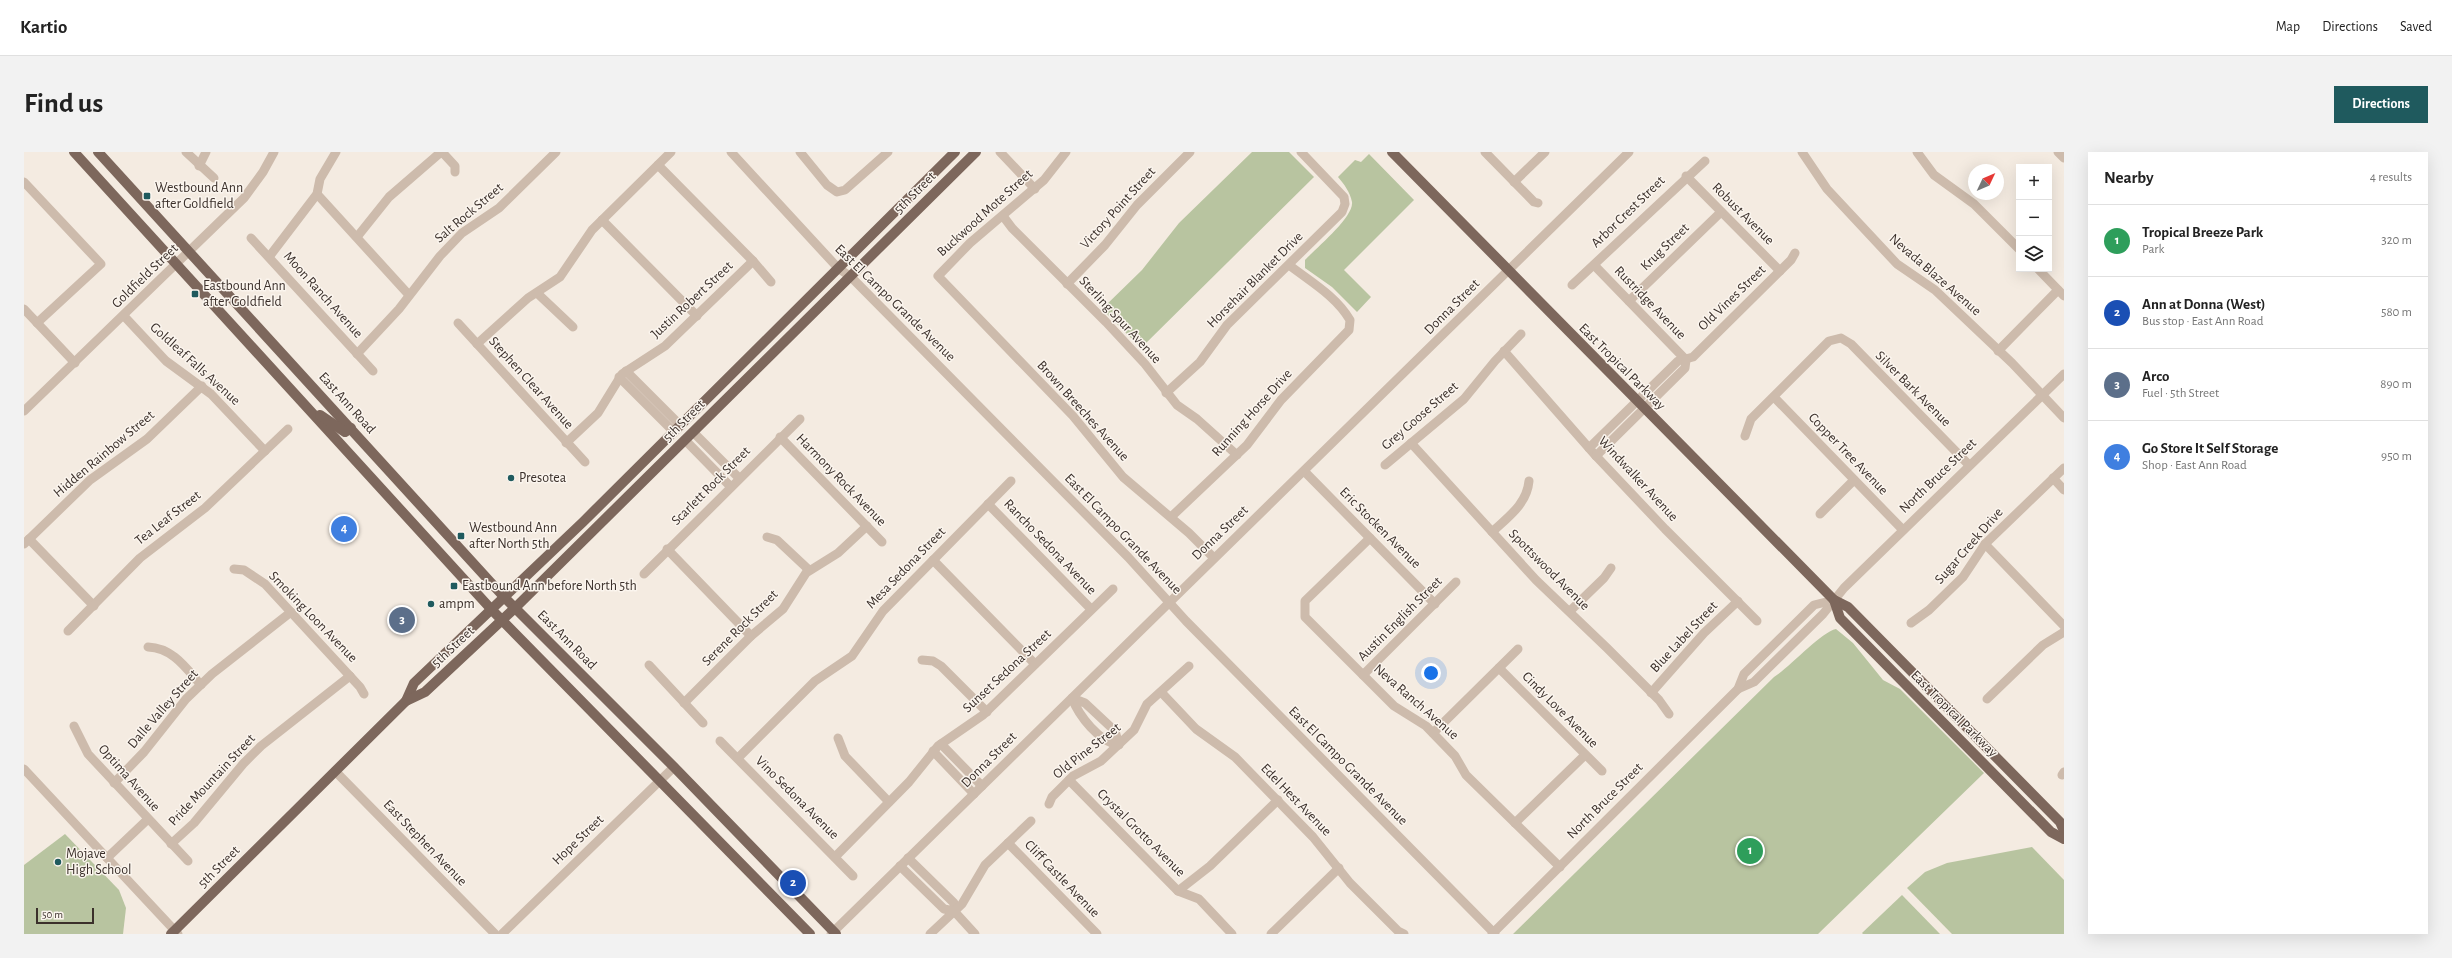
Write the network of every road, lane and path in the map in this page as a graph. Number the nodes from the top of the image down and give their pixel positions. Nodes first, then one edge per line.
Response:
1 (74, 152) edge
2 (98, 152) edge
3 (186, 152) edge
4 (206, 152) edge
5 (274, 152) edge
6 (336, 152) edge
7 (441, 152) edge
8 (671, 152) edge
9 (731, 152) edge
10 (800, 152) edge
11 (886, 152) edge
12 (955, 152) edge
13 (976, 152) edge
14 (1000, 152) edge
15 (1066, 152) edge
16 (1301, 152) edge
17 (1392, 152) edge
18 (1485, 152) edge
19 (1545, 152) edge
20 (1629, 152) edge
21 (1802, 152) edge
22 (1917, 152) edge
23 (2058, 152) edge
24 (553, 153) edge
25 (1185, 154) edge
26 (2064, 158) edge
27 (1705, 161) dead end
28 (658, 165) junction
29 (199, 166) junction
30 (456, 172) dead end
31 (1686, 176) junction
32 (214, 178) dead end
33 (24, 182) edge
34 (1514, 182) junction
35 (1035, 189) junction
36 (317, 194) junction
37 (1538, 203) dead end
38 (1721, 212) junction
39 (1003, 216) junction
40 (602, 220) junction
41 (357, 237) junction
42 (252, 238) dead end
43 (2016, 246) edge
44 (190, 252) junction
45 (1795, 253) dead end
46 (269, 257) junction
47 (754, 261) junction
48 (176, 264) junction
49 (1289, 265) junction
50 (1594, 265) junction
51 (838, 268) junction
52 (1509, 271) junction
53 (1780, 271) junction
54 (2041, 272) edge
55 (938, 276) joint
56 (851, 277) junction
57 (771, 282) dead end
58 (1067, 284) junction
59 (1572, 286) dead end
60 (537, 293) junction
61 (2061, 293) edge
62 (409, 295) junction
63 (1630, 302) junction
64 (24, 309) edge
65 (124, 316) junction
66 (696, 316) junction
67 (37, 323) junction
68 (458, 323) dead end
69 (573, 327) dead end
70 (1521, 334) dead end
71 (477, 344) junction
72 (1504, 351) junction
73 (1998, 351) junction
74 (357, 354) junction
75 (1686, 360) junction
76 (75, 363) junction
77 (373, 371) dead end
78 (622, 374) junction
79 (2064, 374) edge
80 (202, 386) junction
81 (1166, 393) junction
82 (2042, 394) junction
83 (710, 395) junction
84 (1774, 397) junction
85 (1636, 401) junction
86 (302, 402) junction
87 (1644, 409) junction
88 (24, 412) edge
89 (2064, 418) edge
90 (800, 419) dead end
91 (351, 428) junction
92 (677, 428) junction
93 (288, 429) dead end
94 (693, 432) junction
95 (1745, 436) dead end
96 (780, 437) junction
97 (685, 440) junction
98 (566, 443) junction
99 (1411, 443) junction
100 (1589, 448) junction
101 (265, 451) junction
102 (1237, 455) junction
103 (1596, 456) junction
104 (585, 462) dead end
105 (1385, 465) dead end
106 (1969, 465) junction
107 (2064, 468) edge
108 (1305, 472) junction
109 (652, 473) junction
110 (739, 478) junction
111 (2053, 478) junction
112 (1854, 480) junction
113 (1011, 481) dead end
114 (1528, 481) dead end
115 (730, 486) junction
116 (2064, 490) edge
117 (988, 504) junction
118 (1820, 514) dead end
119 (1171, 517) junction
120 (867, 526) junction
121 (1903, 530) junction
122 (1492, 532) junction
123 (767, 536) dead end
124 (1370, 538) junction
125 (27, 541) edge
126 (882, 542) dead end
127 (1985, 544) junction
128 (667, 549) junction
129 (1214, 558) junction
130 (933, 560) junction
131 (1611, 568) dead end
132 (234, 569) dead end
133 (809, 570) junction
134 (644, 574) dead end
135 (1456, 582) dead end
136 (1113, 588) dead end
137 (504, 596) junction
138 (1834, 600) junction
139 (1738, 601) junction
140 (1169, 602) junction
141 (1435, 604) junction
142 (94, 606) junction
143 (516, 608) junction
144 (491, 609) junction
145 (1091, 609) junction
146 (1570, 611) junction
147 (291, 612) junction
148 (502, 620) junction
149 (1757, 621) dead end
150 (1910, 623) dead end
151 (2064, 626) edge
152 (68, 631) dead end
153 (2064, 632) edge
154 (751, 636) junction
155 (148, 647) dead end
156 (1518, 650) dead end
157 (922, 660) dead end
158 (1035, 664) junction
159 (648, 665) dead end
160 (1189, 666) dead end
161 (1499, 668) junction
162 (1363, 675) junction
163 (350, 676) junction
164 (201, 685) junction
165 (1161, 692) junction
166 (1651, 692) junction
167 (364, 694) dead end
168 (1072, 698) junction
169 (1986, 699) dead end
170 (406, 701) junction
171 (684, 703) junction
172 (986, 712) junction
173 (1669, 714) dead end
174 (703, 723) dead end
175 (74, 726) dead end
176 (1433, 733) junction
177 (838, 738) dead end
178 (720, 741) dead end
179 (941, 744) junction
180 (1119, 745) junction
181 (933, 751) junction
182 (1585, 755) junction
183 (738, 758) junction
184 (674, 767) junction
185 (24, 769) edge
186 (336, 771) junction
187 (1602, 771) dead end
188 (1069, 780) junction
189 (660, 781) junction
190 (114, 783) junction
191 (982, 786) junction
192 (974, 794) junction
193 (1278, 800) junction
194 (890, 802) junction
195 (1049, 804) dead end
196 (148, 819) junction
197 (1031, 821) dead end
198 (1515, 823) junction
199 (2064, 831) edge
200 (2064, 838) edge
201 (1008, 843) junction
202 (171, 844) junction
203 (835, 857) junction
204 (107, 858) junction
205 (908, 858) junction
206 (188, 861) dead end
207 (900, 866) junction
208 (1560, 867) junction
209 (1339, 868) junction
210 (853, 876) dead end
211 (1178, 890) junction
212 (954, 911) junction
213 (175, 933) edge
214 (834, 933) edge
215 (1399, 933) edge
216 (495, 934) edge
217 (502, 934) edge
218 (810, 934) edge
219 (930, 934) edge
220 (975, 934) edge
221 (1097, 934) edge
222 (1232, 934) edge
223 (1271, 934) edge
224 (1494, 934) edge

1 - 48 main road
2 - 44 main road, East Ann Road
3 - 29 street
4 - 29 street
5 - 44 street, Goldfield Street
6 - 36 street
7 - 30 street
7 - 41 street
8 - 28 street
9 - 51 street, East El Campo Grande Avenue
10 - 11 street
12 - 51 main road, 5th Street
13 - 56 main road, 5th Street
14 - 35 street
15 - 35 street, Buckwood Mote Street
16 - 49 street, Horsehair Blanket Drive
17 - 52 main road, East Tropical Parkway
18 - 34 street
19 - 34 street
20 - 52 street, Donna Street
21 - 73 street, Nevada Blaze Avenue
22 - 43 street
23 - 26 street
24 - 62 street, Salt Rock Street
25 - 58 street, Victory Point Street
27 - 31 street, Arbor Crest Street
28 - 40 street
28 - 47 street
29 - 32 street
31 - 38 street, Robust Avenue
31 - 50 street, Arbor Crest Street
33 - 67 street
34 - 37 street
35 - 39 street, Buckwood Mote Street
36 - 41 street
36 - 46 street
38 - 53 street, Robust Avenue
38 - 63 street, Krug Street
39 - 55 street, Buckwood Mote Street
39 - 58 street, Sterling Spur Avenue
40 - 60 street
40 - 66 street
41 - 62 street
42 - 46 street, Moon Ranch Avenue
44 - 48 street, Goldfield Street
44 - 91 main road, East Ann Road
45 - 53 street, Old Vines Street
46 - 74 street, Moon Ranch Avenue
47 - 57 street
47 - 66 street, Justin Robert Street
48 - 65 street, Goldfield Street
48 - 86 main road
49 - 81 street, Horsehair Blanket Drive
49 - 102 street, Running Horse Drive
50 - 59 street, Arbor Crest Street
50 - 63 street, Rustridge Avenue
51 - 56 street, East El Campo Grande Avenue
51 - 83 main road, 5th Street
52 - 85 main road, East Tropical Parkway
52 - 108 street, Donna Street
53 - 75 street, Old Vines Street
54 - 61 street
55 - 119 street, Brown Breeches Avenue
56 - 94 main road, 5th Street
56 - 140 street, East El Campo Grande Avenue
58 - 81 street, Sterling Spur Avenue
60 - 69 street
60 - 71 street
61 - 73 street
62 - 74 street, Salt Rock Street
63 - 75 street, Rustridge Avenue
64 - 67 street
65 - 76 street, Goldfield Street
65 - 80 street, Goldleaf Falls Avenue
66 - 78 street, Justin Robert Street
67 - 76 street
68 - 71 street, Stephen Clear Avenue
70 - 72 street, Grey Goose Street
71 - 98 street, Stephen Clear Avenue
72 - 99 street, Grey Goose Street
72 - 100 street, Windwalker Avenue
73 - 82 street, Nevada Blaze Avenue
74 - 77 street, Moon Ranch Avenue
75 - 85 street, Old Vines Street
75 - 87 street, Old Vines Street
76 - 88 street, Goldfield Street
78 - 92 street
78 - 98 street, Justin Robert Street
79 - 82 street, North Bruce Street
80 - 101 street, Goldleaf Falls Avenue
80 - 125 street, Hidden Rainbow Street
81 - 102 street, Sterling Spur Avenue
82 - 89 street, Nevada Blaze Avenue
82 - 106 street, North Bruce Street
83 - 92 main road, 5th Street
83 - 97 main road
84 - 95 street
84 - 106 street, Silver Bark Avenue
84 - 112 street, Copper Tree Avenue
85 - 87 main road, East Tropical Parkway
85 - 100 street, Old Vines Street
86 - 91 main road
86 - 144 main road
87 - 103 street, Old Vines Street
87 - 138 main road, East Tropical Parkway
90 - 96 street, Scarlett Rock Street
91 - 137 main road, East Ann Road
92 - 109 main road
92 - 137 main road, 5th Street
93 - 101 street, Tea Leaf Street
94 - 97 main road, 5th Street
94 - 110 street
96 - 110 street, Scarlett Rock Street
96 - 120 street, Harmony Rock Avenue
97 - 109 main road, 5th Street
97 - 115 street
98 - 104 street, Stephen Clear Avenue
99 - 105 street, Grey Goose Street
99 - 122 street, Spottswood Avenue
100 - 103 street, Windwalker Avenue
101 - 142 street, Tea Leaf Street
102 - 119 street, Running Horse Drive
103 - 139 street, Windwalker Avenue
106 - 121 street, North Bruce Street
107 - 111 street, Sugar Creek Drive
108 - 124 street, Eric Stocken Avenue
108 - 129 street, Donna Street
109 - 143 main road, 5th Street
110 - 115 street, Scarlett Rock Street
111 - 116 street
111 - 127 street, Sugar Creek Drive
112 - 118 street
112 - 121 street, Copper Tree Avenue
113 - 117 street, Mesa Sedona Street
114 - 122 street
115 - 128 street, Scarlett Rock Street
117 - 130 street, Mesa Sedona Street
117 - 145 street, Rancho Sedona Avenue
119 - 129 street, Brown Breeches Avenue
120 - 126 street, Harmony Rock Avenue
120 - 133 street, Serene Rock Street
121 - 138 street, North Bruce Street
122 - 146 street, Spottswood Avenue
123 - 133 street
124 - 141 street, Eric Stocken Avenue
124 - 162 street, Neva Ranch Avenue
125 - 142 street
127 - 150 street, Sugar Creek Drive
127 - 151 street
128 - 134 street, Scarlett Rock Street
128 - 154 street
129 - 140 street, Donna Street
130 - 158 street
130 - 183 street, Mesa Sedona Street
131 - 146 street
132 - 147 street, Smoking Loon Avenue
133 - 154 street, Serene Rock Street
135 - 141 street, Austin English Street
136 - 145 street, Sunset Sedona Street
137 - 143 main road, East Ann Road
137 - 144 main road, 5th Street
138 - 199 main road, East Tropical Parkway
138 - 200 main road, East Tropical Parkway
138 - 208 street, North Bruce Street
139 - 149 street, Windwalker Avenue
139 - 166 street, Blue Label Street
140 - 168 street, Donna Street
140 - 224 street, East El Campo Grande Avenue
141 - 162 street, Austin English Street
142 - 152 street, Tea Leaf Street
143 - 148 main road, 5th Street
143 - 184 main road, East Ann Road
144 - 148 main road
144 - 170 main road, 5th Street
145 - 158 street, Sunset Sedona Street
146 - 166 street, Spottswood Avenue
147 - 163 street, Smoking Loon Avenue
147 - 164 street, Dalle Valley Street
148 - 170 main road, 5th Street
148 - 189 main road
153 - 169 street
154 - 171 street, Serene Rock Street
155 - 164 street
156 - 161 street
157 - 172 street
158 - 172 street, Sunset Sedona Street
159 - 171 street
160 - 165 street, Old Pine Street
161 - 176 street
161 - 182 street, Cindy Love Avenue
162 - 176 street, Neva Ranch Avenue
163 - 167 street, Smoking Loon Avenue
163 - 202 street, Pride Mountain Street
164 - 190 street, Dalle Valley Street
165 - 180 street, Old Pine Street
165 - 193 street, Edel Hest Avenue
166 - 173 street, Spottswood Avenue
168 - 180 street
168 - 180 street
168 - 191 street, Donna Street
170 - 186 main road, 5th Street
171 - 174 street
172 - 179 street, Sunset Sedona Street
175 - 190 street, Optima Avenue
176 - 198 street, Neva Ranch Avenue
177 - 194 street
178 - 183 street, Vino Sedona Avenue
179 - 181 street, Sunset Sedona Street
179 - 191 street
180 - 188 street, Old Pine Street
181 - 192 street
181 - 194 street, Sunset Sedona Street
182 - 187 street, Cindy Love Avenue
182 - 198 street
183 - 203 street, Vino Sedona Avenue
184 - 189 street, Hope Street
184 - 214 main road, East Ann Road
185 - 204 street
186 - 213 main road, 5th Street
186 - 216 street, East Stephen Avenue
188 - 195 street, Old Pine Street
188 - 211 street, Crystal Grotto Avenue
189 - 217 street, Hope Street
189 - 218 main road
190 - 196 street, Optima Avenue
191 - 192 street, Donna Street
192 - 205 street, Donna Street
193 - 209 street, Edel Hest Avenue
193 - 211 street
194 - 203 street, Sunset Sedona Street
196 - 202 street, Optima Avenue
196 - 204 street
197 - 201 street
198 - 208 street, Neva Ranch Avenue
201 - 212 street
201 - 221 street, Cliff Castle Avenue
202 - 206 street, Optima Avenue
203 - 210 street, Vino Sedona Avenue
204 - 213 street
205 - 207 street, Donna Street
205 - 212 street
207 - 212 street
207 - 214 street, Donna Street
208 - 224 street, North Bruce Street
209 - 215 street, Edel Hest Avenue
209 - 223 street
211 - 222 street, Crystal Grotto Avenue
212 - 219 street
212 - 220 street

